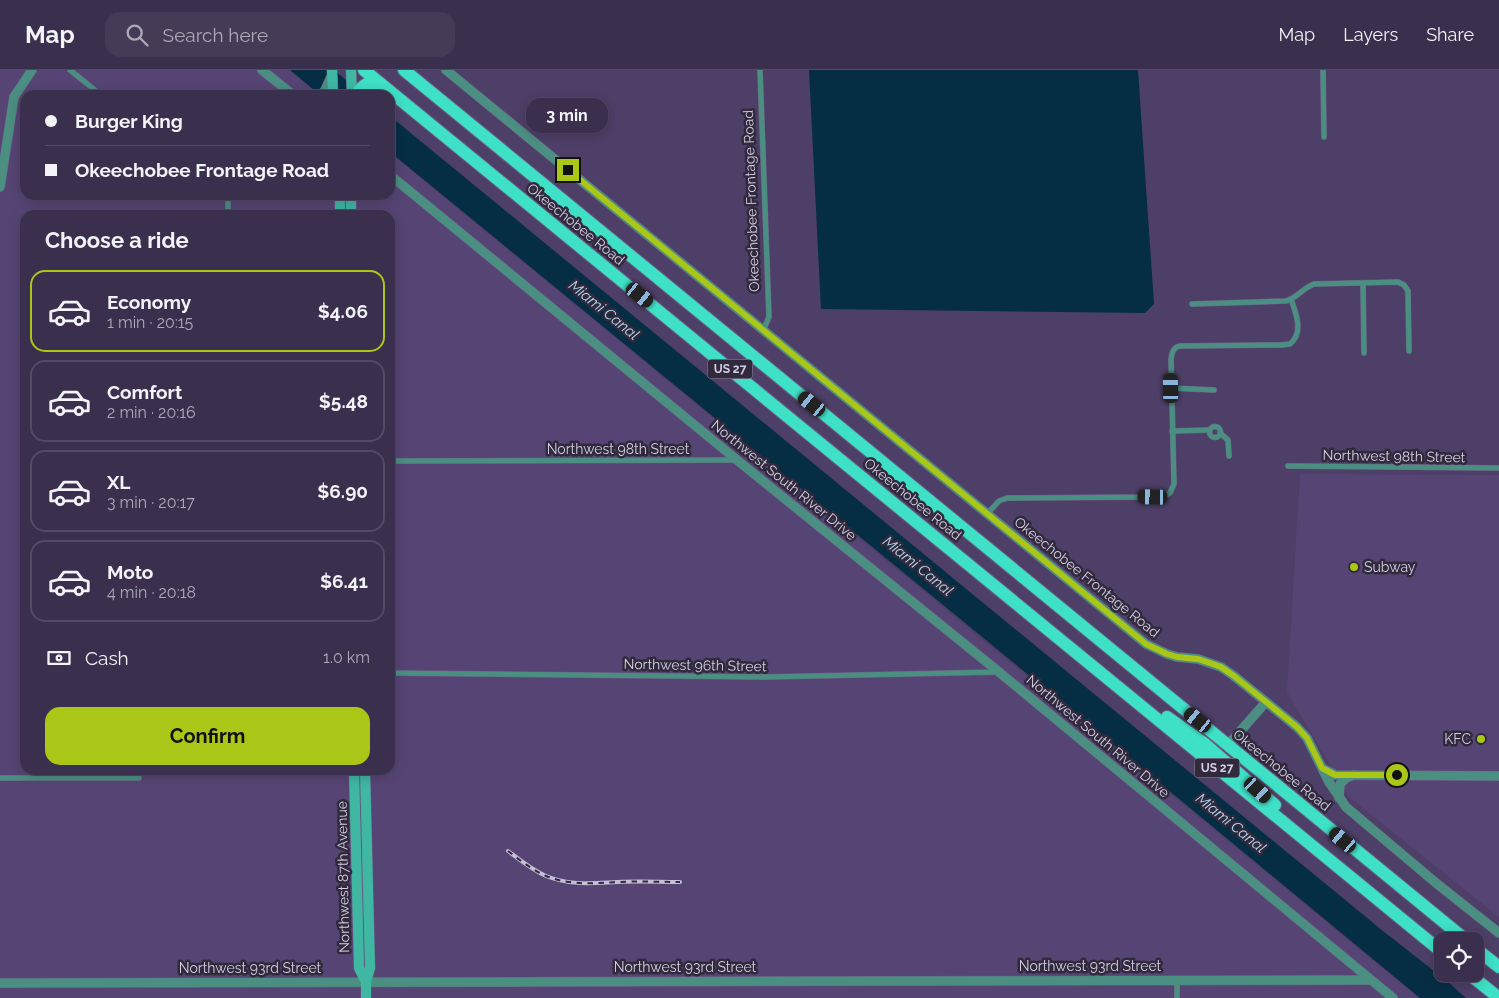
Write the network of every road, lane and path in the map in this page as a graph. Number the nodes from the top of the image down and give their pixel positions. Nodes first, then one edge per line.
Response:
1 (32, 70) edge
2 (70, 70) edge
3 (262, 70) edge
4 (351, 70) edge
5 (364, 70) edge
6 (404, 70) edge
7 (446, 70) edge
8 (760, 70) edge
9 (1323, 70) edge
10 (332, 72) edge
11 (381, 84) junction
12 (95, 90) edge
13 (286, 90) edge
14 (325, 90) edge
15 (333, 90) edge
16 (355, 90) edge
17 (388, 90) edge
18 (395, 95) edge
19 (1324, 137) dead end
20 (395, 179) edge
21 (0, 187) edge
22 (1362, 283) junction
23 (1291, 299) junction
24 (1192, 304) dead end
25 (763, 331) junction
26 (1409, 351) dead end
27 (1364, 353) dead end
28 (1171, 388) junction
29 (1214, 390) dead end
30 (1172, 431) junction
31 (1229, 456) dead end
32 (737, 460) junction
33 (395, 461) edge
34 (1288, 466) dead end
35 (1499, 468) edge
36 (987, 514) junction
37 (1096, 667) junction
38 (999, 672) junction
39 (395, 673) edge
40 (1266, 702) junction
41 (1205, 744) junction
42 (1228, 745) junction
43 (1322, 768) junction
44 (1237, 771) junction
45 (354, 775) edge
46 (365, 775) edge
47 (1353, 775) junction
48 (1499, 776) edge
49 (0, 778) edge
50 (139, 778) dead end
51 (1340, 798) junction
52 (1341, 867) junction
53 (1456, 932) edge
54 (1499, 933) edge
55 (1434, 945) edge
56 (1484, 955) edge
57 (1499, 967) edge
58 (1177, 980) junction
59 (1370, 980) junction
60 (366, 982) junction
61 (1479, 982) edge
62 (0, 983) edge
63 (366, 998) edge
64 (1177, 998) edge
65 (1392, 998) edge
66 (1499, 998) edge

1 - 21 street
2 - 12 street
3 - 13 street
4 - 16 main road
5 - 11 highway, Okeechobee Road / US 27
6 - 42 highway, Okeechobee Road / US 27
7 - 25 street, Okeechobee Frontage Road
8 - 25 street, Okeechobee Frontage Road
9 - 19 street
10 - 14 street
10 - 15 main road
11 - 16 highway
11 - 17 highway, Okeechobee Road / US 27
18 - 37 highway, Okeechobee Road / US 27
20 - 32 street, Northwest South River Drive
22 - 23 street
22 - 26 street
22 - 27 street
23 - 24 street
23 - 28 street
25 - 36 street, Okeechobee Frontage Road
28 - 29 street
28 - 30 street
30 - 31 street
30 - 36 street
32 - 33 street, Northwest 98th Street
32 - 38 street, Northwest South River Drive
34 - 35 street, Northwest 98th Street
36 - 40 street, Okeechobee Frontage Road
37 - 41 highway
37 - 52 highway, Okeechobee Road / US 27
38 - 39 street, Northwest 96th Street
38 - 59 street, Northwest South River Drive
40 - 42 street
40 - 43 street, Okeechobee Frontage Road
41 - 42 highway
41 - 44 highway
42 - 44 highway
42 - 53 highway, Okeechobee Road / US 27
43 - 47 street
43 - 51 street, Okeechobee Frontage Road
44 - 52 highway
45 - 60 main road, Northwest 87th Avenue
46 - 60 main road, Northwest 87th Avenue
47 - 48 street
47 - 51 street
49 - 50 street
51 - 54 street, Okeechobee Frontage Road
52 - 55 highway, Okeechobee Road / US 27
56 - 57 highway
58 - 59 street, Northwest 93rd Street
58 - 60 street, Northwest 93rd Street
58 - 64 street
59 - 65 street, Northwest South River Drive
60 - 62 street, Northwest 93rd Street
60 - 63 main road, Northwest 87th Avenue
61 - 66 highway

